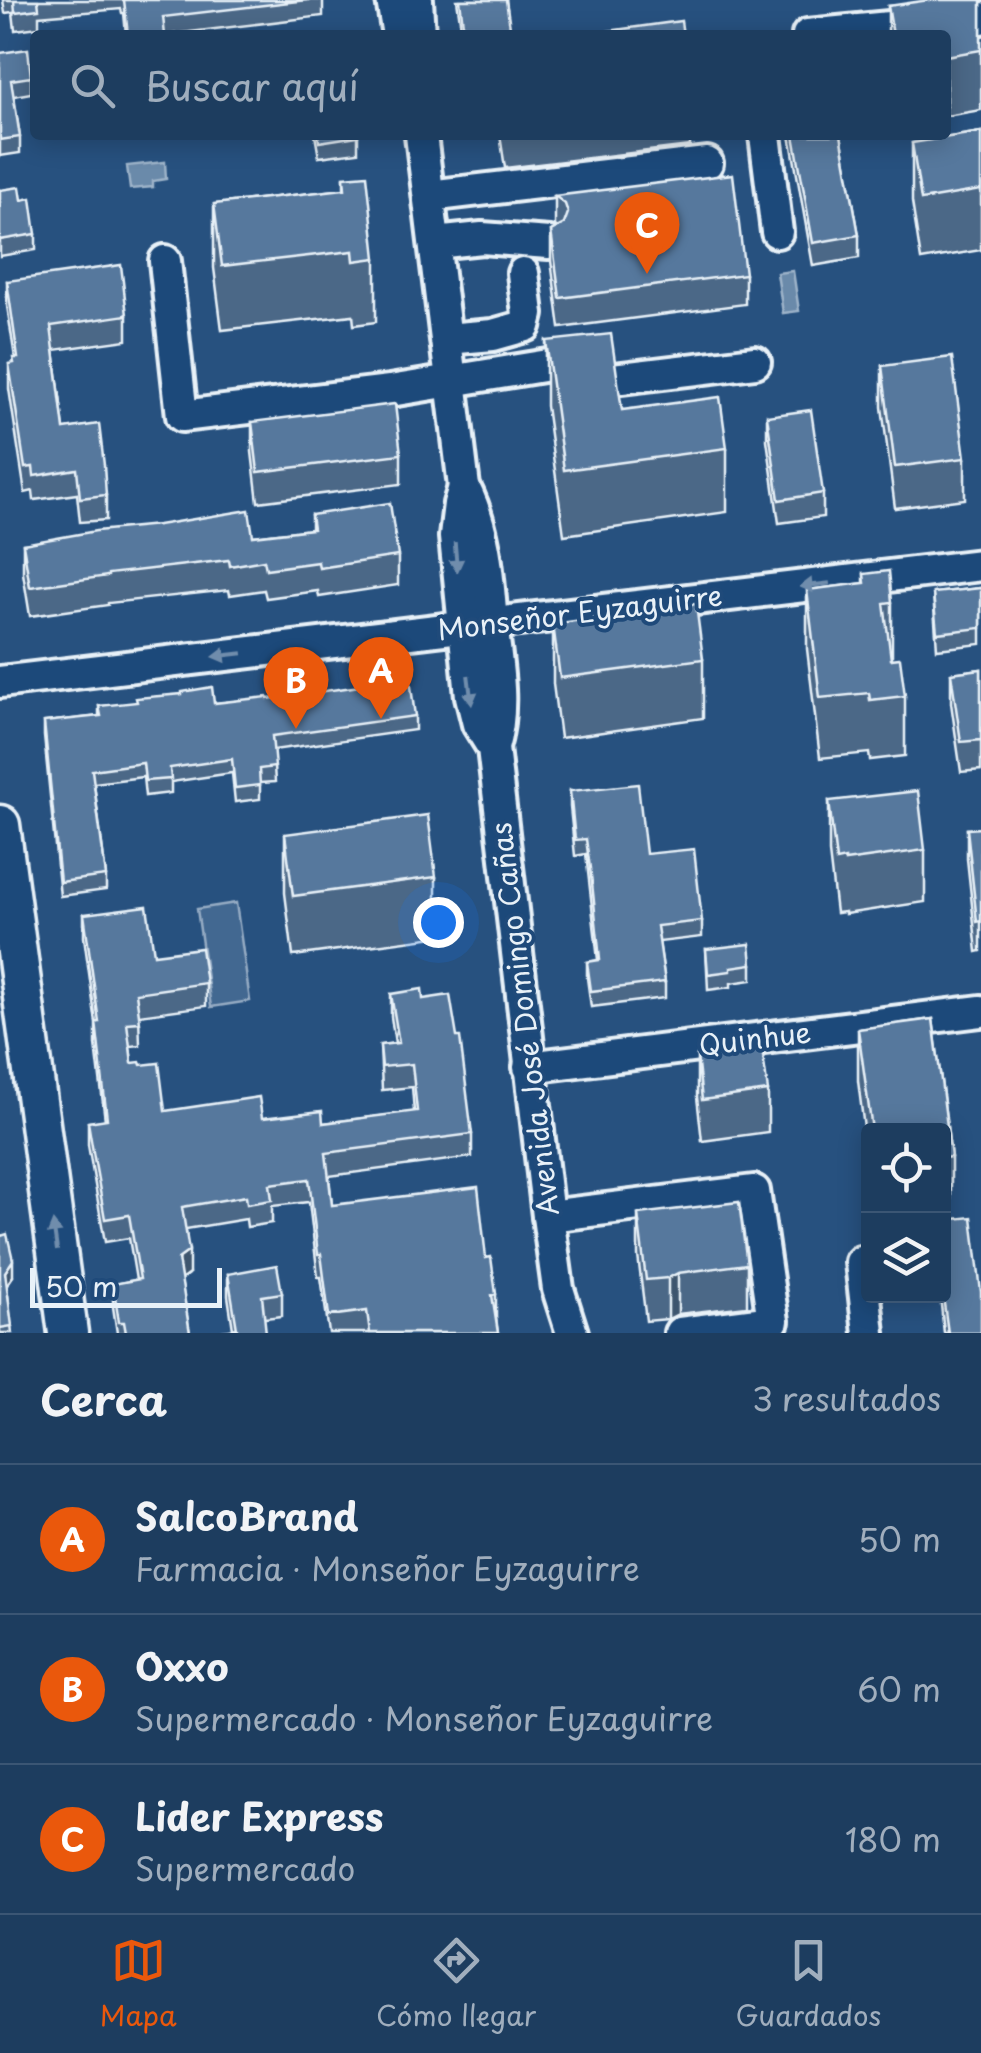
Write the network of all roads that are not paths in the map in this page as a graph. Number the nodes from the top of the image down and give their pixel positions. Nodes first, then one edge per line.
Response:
1 (392, 0) edge
2 (417, 0) edge
3 (981, 18) edge
4 (397, 30) edge
5 (419, 30) edge
6 (859, 30) edge
7 (422, 140) edge
8 (766, 140) edge
9 (707, 163) dead end
10 (429, 196) junction
11 (777, 232) dead end
12 (435, 243) junction
13 (549, 244) edge
14 (165, 260) dead end
15 (523, 272) dead end
16 (446, 339) junction
17 (573, 361) edge
18 (755, 362) dead end
19 (500, 373) junction
20 (451, 381) junction
21 (981, 565) edge
22 (478, 625) junction
23 (0, 682) edge
24 (0, 825) edge
25 (981, 1011) edge
26 (530, 1067) junction
27 (548, 1216) junction
28 (558, 1290) junction
29 (866, 1303) edge
30 (68, 1333) edge
31 (552, 1333) edge
32 (572, 1333) edge
33 (680, 1333) edge
34 (869, 1333) edge

1 - 4 street
2 - 5 street
3 - 6 street
7 - 10 street, Avenida José Domingo Cañas
8 - 11 street
9 - 10 street
10 - 12 street, Avenida José Domingo Cañas
12 - 13 street
12 - 16 street, Avenida José Domingo Cañas
14 - 20 street
15 - 16 street
16 - 20 street, Avenida José Domingo Cañas
17 - 19 street
18 - 19 street
19 - 20 street
20 - 22 street, Avenida José Domingo Cañas
21 -> 22 street, Monseñor Eyzaguirre
22 -> 23 street, Monseñor Eyzaguirre
22 - 26 street, Avenida José Domingo Cañas
30 -> 24 main road
25 - 26 street, Quinhue
26 - 27 street, Avenida José Domingo Cañas
27 - 28 street, Avenida José Domingo Cañas
27 - 33 street
28 - 31 street, Avenida José Domingo Cañas
28 - 32 street, Avenida José Domingo Cañas
29 - 34 street

